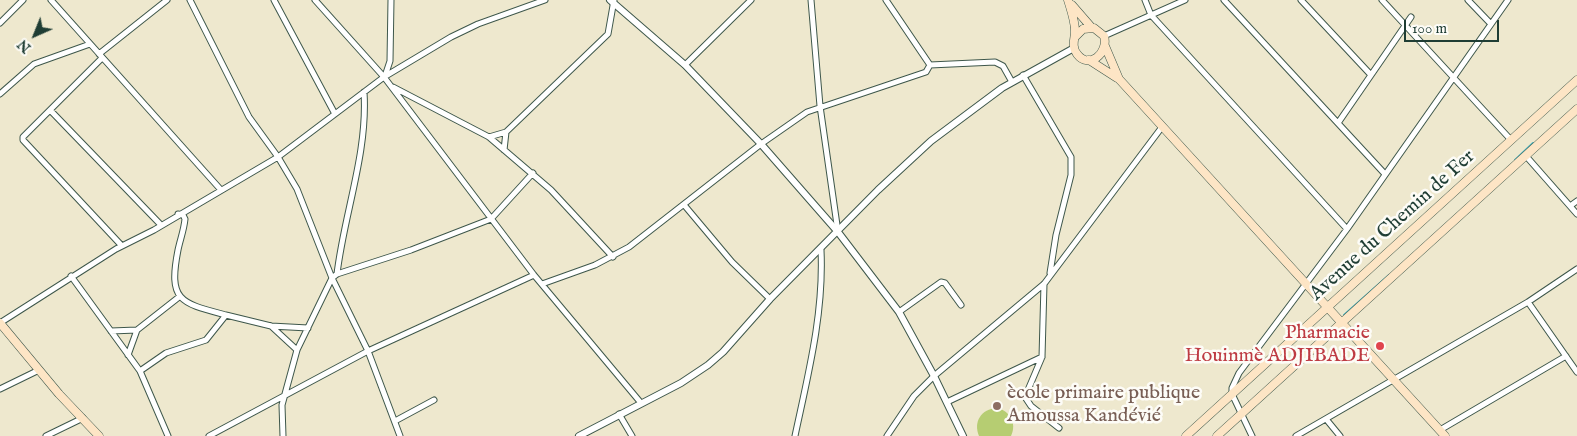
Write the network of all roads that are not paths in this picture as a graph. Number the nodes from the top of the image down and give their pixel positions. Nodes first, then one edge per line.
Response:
1 (23, 0) edge
2 (51, 0) edge
3 (166, 0) edge
4 (190, 0) edge
5 (274, 0) edge
6 (314, 0) edge
7 (391, 0) edge
8 (545, 0) edge
9 (751, 0) edge
10 (811, 0) edge
11 (886, 0) edge
12 (1069, 0) edge
13 (1145, 0) edge
14 (1186, 0) edge
15 (1224, 0) edge
16 (1301, 0) edge
17 (1382, 0) edge
18 (1468, 0) edge
19 (612, 1) edge
20 (1508, 1) edge
21 (1152, 15) junction
22 (1411, 17) dead end
23 (0, 23) edge
24 (1490, 23) junction
25 (1405, 24) junction
26 (1092, 28) junction
27 (1104, 36) junction
28 (1075, 37) junction
29 (90, 44) junction
30 (1105, 46) junction
31 (1074, 48) junction
32 (100, 56) junction
33 (1089, 60) junction
34 (686, 65) junction
35 (930, 65) junction
36 (1023, 75) junction
37 (1371, 75) junction
38 (1453, 76) junction
39 (384, 77) junction
40 (1119, 79) junction
41 (1577, 80) edge
42 (1012, 82) junction
43 (392, 87) junction
44 (364, 92) junction
45 (0, 94) edge
46 (820, 106) junction
47 (1577, 109) edge
48 (50, 110) junction
49 (335, 114) junction
50 (1338, 123) junction
51 (1162, 127) junction
52 (506, 132) junction
53 (488, 137) junction
54 (1511, 140) junction
55 (761, 144) junction
56 (504, 150) junction
57 (1526, 156) junction
58 (278, 157) junction
59 (533, 173) junction
60 (1384, 173) junction
61 (221, 190) junction
62 (1577, 201) edge
63 (685, 206) junction
64 (1570, 206) junction
65 (177, 214) junction
66 (1577, 214) edge
67 (492, 219) junction
68 (160, 224) junction
69 (1347, 229) junction
70 (838, 232) junction
71 (122, 246) junction
72 (821, 250) junction
73 (613, 257) junction
74 (1577, 269) edge
75 (1050, 273) junction
76 (534, 275) junction
77 (71, 276) junction
78 (335, 276) junction
79 (542, 284) junction
80 (1044, 284) junction
81 (1306, 284) junction
82 (179, 297) junction
83 (770, 299) junction
84 (1528, 302) junction
85 (961, 305) dead end
86 (1328, 307) junction
87 (899, 312) junction
88 (226, 315) junction
89 (0, 323) edge
90 (1341, 323) junction
91 (271, 326) junction
92 (308, 328) junction
93 (137, 330) junction
94 (111, 331) junction
95 (296, 350) junction
96 (368, 351) junction
97 (128, 355) junction
98 (1566, 356) junction
99 (1042, 357) junction
100 (39, 370) junction
101 (140, 371) junction
102 (1577, 372) edge
103 (934, 376) junction
104 (1394, 380) junction
105 (0, 389) edge
106 (1232, 394) junction
107 (284, 398) junction
108 (434, 400) dead end
109 (947, 402) junction
110 (641, 403) junction
111 (1242, 413) junction
112 (619, 414) junction
113 (83, 418) junction
114 (1326, 420) junction
115 (395, 421) junction
116 (594, 428) junction
117 (1059, 428) dead end
118 (1442, 433) edge
119 (1220, 435) edge
120 (46, 436) edge
121 (99, 436) edge
122 (168, 436) edge
123 (209, 436) edge
124 (283, 436) edge
125 (400, 436) edge
126 (578, 436) edge
127 (593, 436) edge
128 (632, 436) edge
129 (794, 436) edge
130 (886, 436) edge
131 (962, 436) edge
132 (1186, 436) edge
133 (1252, 436) edge
134 (1296, 436) edge
135 (1340, 436) edge

1 - 23 street
2 - 29 street
3 - 32 street
4 - 58 street
5 - 49 street
6 - 39 street
7 - 39 street
8 - 39 street
9 - 34 street
10 - 46 street
11 - 35 street
12 - 26 main road
12 - 28 main road
13 - 21 street
14 - 21 street
15 - 50 street
16 - 37 street
17 - 25 street
18 - 24 street
19 - 34 street
19 - 52 street
20 - 24 street
21 - 27 street
21 - 69 street
22 - 25 street
24 - 38 street
25 - 37 street
25 - 38 street
26 - 27 main road
26 - 28 main road
27 - 30 main road
28 - 31 main road
29 - 32 street
29 - 45 street
30 - 33 main road
30 - 40 main road
31 - 33 main road
31 - 36 street
32 - 48 street
32 - 61 street
33 - 40 main road
34 - 55 street
35 - 42 street
35 - 46 street
36 - 42 street
36 - 75 street
37 - 50 street
38 - 54 street
38 - 60 street
39 - 43 street
39 - 44 street
40 - 51 main road
41 - 54 main road, Avenue du Chemin de Fer
42 - 70 street
43 - 53 street
43 - 67 street
44 - 49 street
44 - 78 street
46 - 55 street
46 - 70 street
47 - 57 main road, Avenue du Chemin de Fer
48 - 68 street
48 - 71 street
49 - 58 street
50 - 60 street
51 - 75 street
51 - 81 main road
52 - 53 street
52 - 56 street
53 - 56 street
54 - 86 main road, Avenue du Chemin de Fer
55 - 63 street
55 - 70 street
56 - 59 street
57 - 64 street
57 - 90 main road, Avenue du Chemin de Fer
58 - 61 street
58 - 78 street
59 - 67 street
59 - 73 street
60 - 69 street
61 - 65 street
62 - 64 street
63 - 73 street
63 - 83 street
64 - 66 street
65 - 68 street
65 - 82 street
67 - 76 street
67 - 78 street
68 - 71 street
69 - 81 street
70 - 72 street
70 - 87 street
71 - 77 street
72 - 83 street
72 - 129 street
73 - 79 street
74 - 84 street
75 - 80 street
76 - 79 street
76 - 96 street
77 - 89 street
77 - 94 street
78 - 92 street
78 - 96 street
79 - 110 street
80 - 99 street
80 - 103 street
81 - 86 main road
81 - 106 street
82 - 88 street
82 - 93 street
83 - 110 street
84 - 98 street
84 - 104 street
85 - 87 street
86 - 90 main road
86 - 106 main road, Avenue du Chemin de Fer
87 - 103 street
88 - 91 street
88 - 101 street
89 - 100 main road
90 - 104 main road
90 - 111 main road, Avenue du Chemin de Fer
91 - 92 street
91 - 95 street
92 - 95 street
93 - 94 street
93 - 97 street
94 - 97 street
95 - 107 street
96 - 107 street
96 - 115 street
97 - 101 street
98 - 102 street
98 - 118 street
99 - 109 street
99 - 117 street
100 - 105 street
100 - 113 main road
101 - 122 street
103 - 109 street
103 - 130 street
104 - 114 street
104 - 118 main road
106 - 111 street
106 - 132 main road, Avenue du Chemin de Fer
107 - 123 street
107 - 124 street
108 - 115 street
109 - 131 street
110 - 112 street
111 - 119 main road, Avenue du Chemin de Fer
111 - 133 street
112 - 116 street
112 - 128 street
113 - 120 street
113 - 121 main road
114 - 134 street
114 - 135 street
115 - 125 street
116 - 126 street
116 - 127 street

